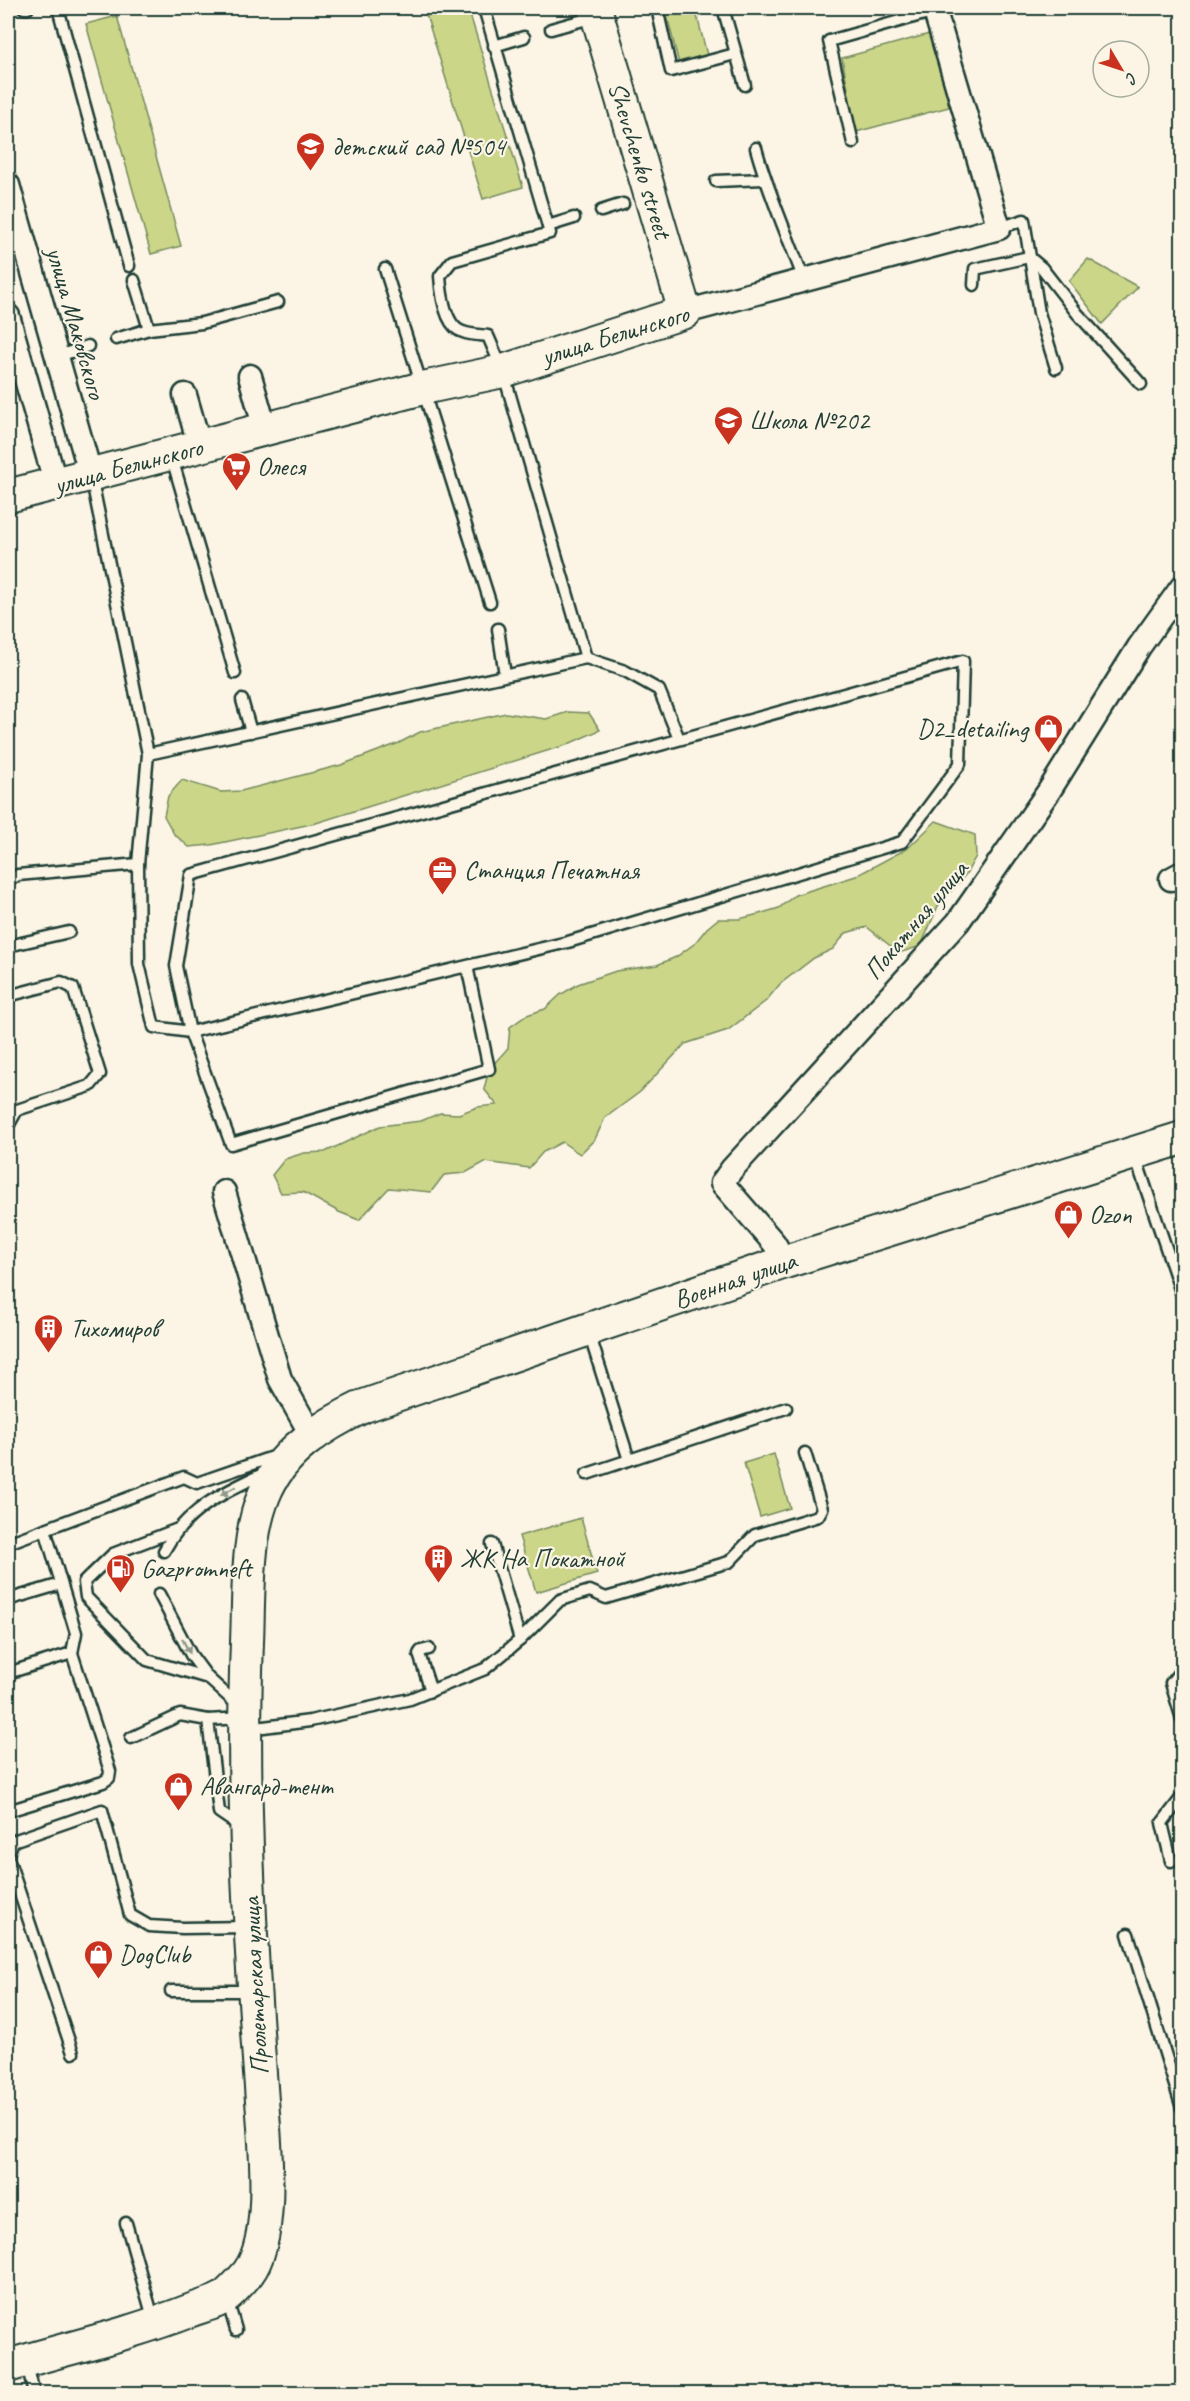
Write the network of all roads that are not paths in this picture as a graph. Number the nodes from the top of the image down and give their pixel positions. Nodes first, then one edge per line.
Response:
1 (58, 8) edge
2 (484, 8) edge
3 (657, 8) edge
4 (723, 8) edge
5 (934, 9) edge
6 (596, 12) edge
7 (551, 30) dead end
8 (524, 37) dead end
9 (494, 46) junction
10 (735, 54) junction
11 (745, 85) dead end
12 (853, 143) dead end
13 (756, 148) dead end
14 (764, 179) junction
15 (716, 181) dead end
16 (8, 185) edge
17 (623, 204) dead end
18 (601, 211) dead end
19 (574, 218) dead end
20 (548, 226) junction
21 (999, 228) junction
22 (1029, 257) junction
23 (129, 266) dead end
24 (385, 269) dead end
25 (134, 280) dead end
26 (804, 280) junction
27 (974, 285) dead end
28 (278, 303) dead end
29 (685, 312) junction
30 (8, 316) edge
31 (148, 329) junction
32 (116, 339) dead end
33 (88, 346) dead end
34 (55, 357) junction
35 (1056, 369) dead end
36 (503, 371) junction
37 (250, 376) dead end
38 (1141, 384) dead end
39 (423, 388) junction
40 (185, 395) dead end
41 (265, 429) junction
42 (185, 451) junction
43 (91, 476) junction
44 (56, 485) junction
45 (8, 496) edge
46 (1182, 586) edge
47 (490, 602) dead end
48 (498, 629) dead end
49 (586, 658) junction
50 (235, 673) dead end
51 (506, 675) junction
52 (242, 700) dead end
53 (251, 732) junction
54 (679, 740) junction
55 (148, 754) junction
56 (138, 864) junction
57 (8, 882) edge
58 (69, 932) dead end
59 (8, 946) edge
60 (467, 966) junction
61 (8, 996) edge
62 (190, 1032) junction
63 (8, 1126) edge
64 (1182, 1138) edge
65 (1134, 1153) junction
66 (224, 1192) dead end
67 (785, 1262) junction
68 (1182, 1295) edge
69 (588, 1330) junction
70 (786, 1408) dead end
71 (297, 1450) junction
72 (805, 1453) dead end
73 (629, 1460) junction
74 (587, 1474) dead end
75 (45, 1529) junction
76 (178, 1529) junction
77 (8, 1543) edge
78 (492, 1545) dead end
79 (164, 1551) dead end
80 (61, 1584) junction
81 (159, 1594) dead end
82 (14, 1598) dead end
83 (520, 1640) junction
84 (429, 1648) dead end
85 (72, 1653) junction
86 (1182, 1669) edge
87 (8, 1673) edge
88 (208, 1678) junction
89 (431, 1691) junction
90 (1182, 1719) edge
91 (208, 1720) junction
92 (244, 1720) junction
93 (131, 1737) dead end
94 (1182, 1797) edge
95 (8, 1810) edge
96 (246, 1831) junction
97 (8, 1856) edge
98 (1172, 1861) dead end
99 (251, 1927) junction
100 (1128, 1934) dead end
101 (171, 1991) dead end
102 (254, 1991) junction
103 (73, 2053) dead end
104 (1182, 2108) edge
105 (126, 2223) dead end
106 (226, 2296) junction
107 (155, 2324) junction
108 (236, 2330) dead end
109 (17, 2363) edge
110 (34, 2394) edge

1 - 23 lane
2 - 9 lane
3 - 10 lane
4 - 10 lane
5 - 12 lane
5 - 21 street
6 - 7 lane
6 - 29 main road, Shevchenko street
8 - 9 lane
9 - 20 lane
10 - 11 lane
13 - 14 lane
14 - 15 lane
14 - 26 lane
16 - 34 street, улица Маковского
17 - 18 lane
19 - 20 lane
20 - 36 lane
21 - 22 lane
21 - 26 street, улица Белинского
22 - 27 lane
22 - 35 lane
22 - 38 lane
24 - 39 lane
25 - 31 lane
26 - 29 street, улица Белинского
28 - 31 lane
29 - 36 main road, улица Белинского
30 - 44 street
31 - 32 lane
33 - 34 lane
34 - 43 street, улица Маковского
36 - 39 main road, улица Белинского
36 - 49 lane
37 - 41 street
39 - 41 main road, улица Белинского
39 - 47 lane
40 - 42 street
41 - 42 main road, улица Белинского
42 - 43 main road, улица Белинского
42 - 50 lane
43 - 44 main road, улица Белинского
43 - 55 lane
44 - 45 main road, улица Белинского
46 - 67 street, Покатная улица
48 - 51 lane
49 - 51 lane
49 - 54 lane
51 - 53 lane
52 - 53 lane
53 - 55 lane
54 - 60 lane
54 - 62 lane
55 - 56 lane
56 - 57 lane
56 - 62 lane
58 - 59 lane
60 - 62 lane
60 - 62 lane
61 - 63 lane
64 - 65 main road, Военная улица
65 - 67 main road, Военная улица
65 - 68 lane
66 - 71 street
67 - 69 main road, Военная улица
69 - 71 main road, Военная улица
69 - 73 lane
70 - 73 lane
71 - 75 lane
71 -> 76 lane
71 - 92 main road, Пролетарская улица
72 - 83 lane
73 - 74 lane
75 - 77 lane
75 - 80 lane
76 - 79 lane
76 - 88 lane
78 - 83 lane
80 - 82 lane
80 - 85 lane
81 -> 88 lane
83 - 89 lane
84 - 89 lane
85 - 87 lane
85 - 95 lane
86 - 90 lane
88 - 92 lane
89 - 92 lane
91 - 92 lane
91 - 93 lane
91 - 96 lane
92 - 96 main road, Пролетарская улица
94 - 98 lane
96 - 99 main road, Пролетарская улица
97 - 99 lane
97 - 103 lane
99 - 102 main road, Пролетарская улица
100 - 104 lane
101 - 102 lane
102 - 106 main road, Пролетарская улица
105 - 107 lane
106 - 107 main road, Пролетарская улица
106 - 108 lane
107 - 109 main road, Пролетарская улица
109 - 110 lane

